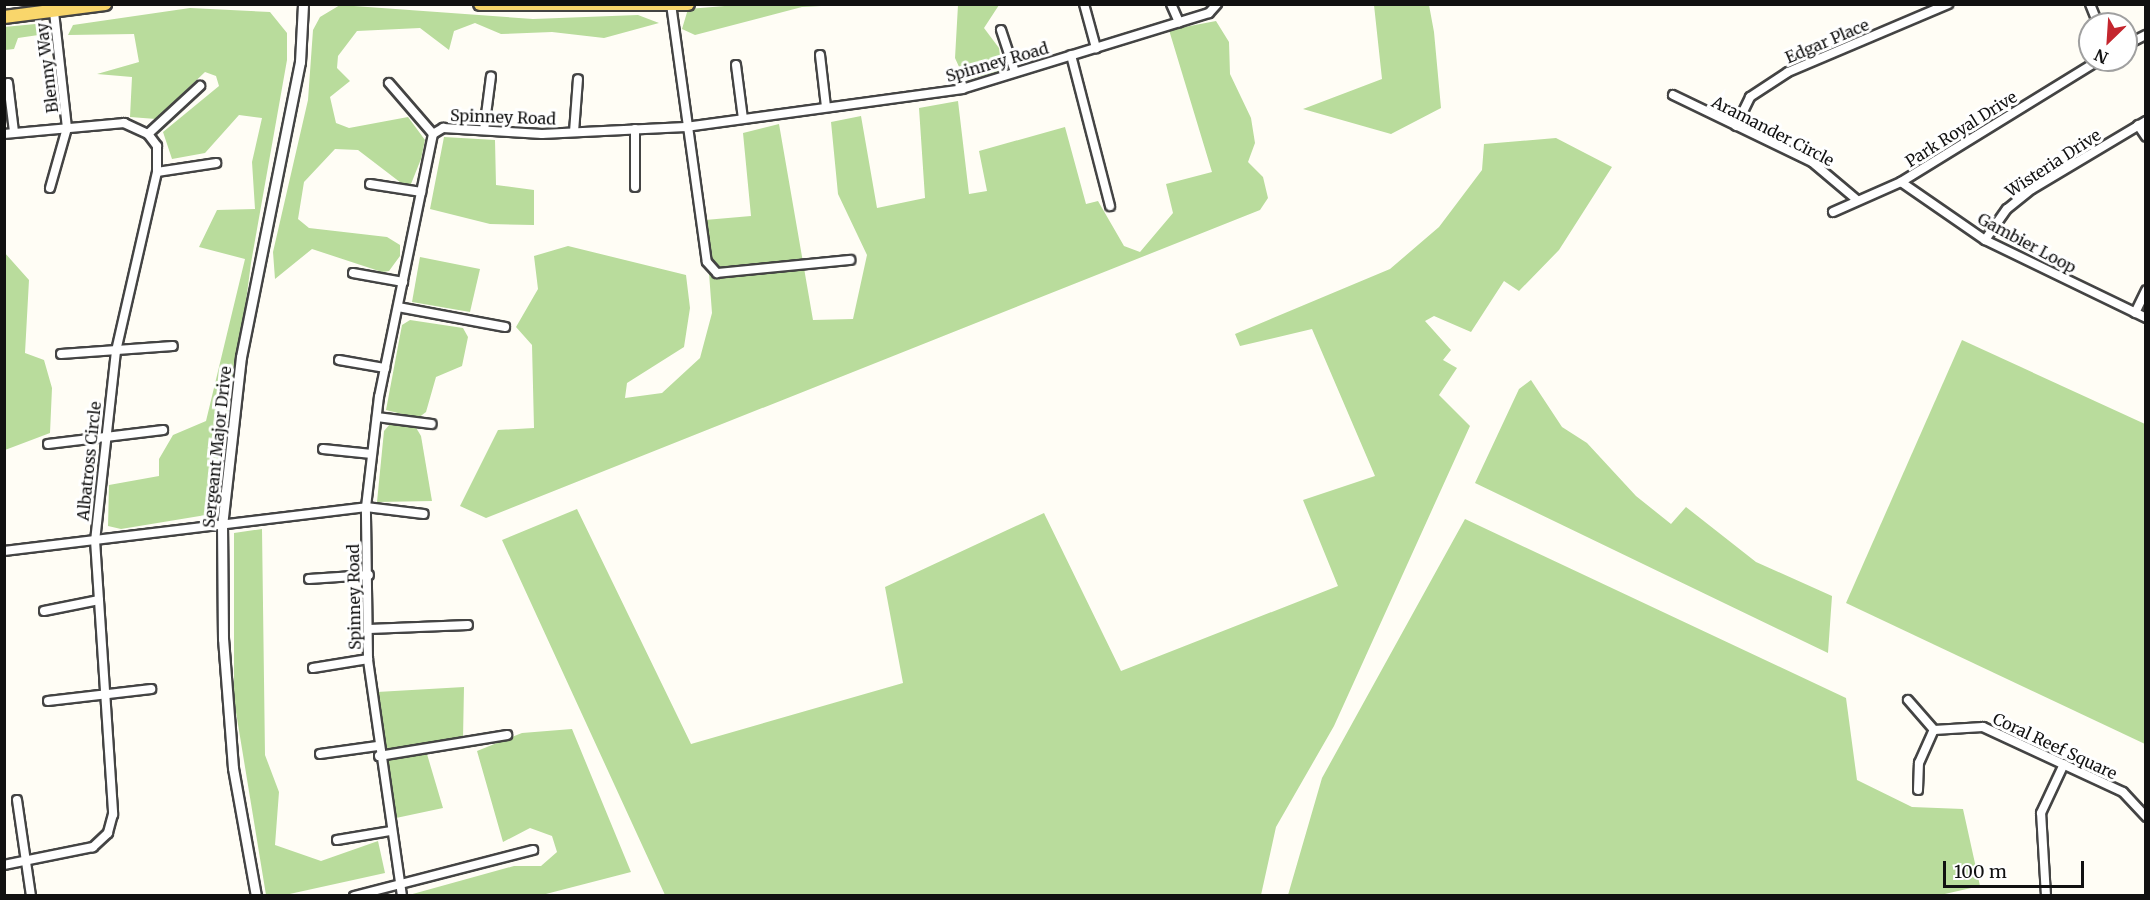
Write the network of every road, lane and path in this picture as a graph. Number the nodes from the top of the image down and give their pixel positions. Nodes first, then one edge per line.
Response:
1 (105, 4) edge
2 (303, 4) edge
3 (480, 4) edge
4 (688, 4) edge
5 (1084, 4) edge
6 (1171, 4) edge
7 (1217, 4) edge
8 (1948, 4) edge
9 (671, 6) edge
10 (54, 8) edge
11 (4, 17) edge
12 (1179, 22) junction
13 (1001, 30) dead end
14 (1096, 48) junction
15 (820, 55) dead end
16 (1071, 56) junction
17 (736, 65) dead end
18 (1015, 72) junction
19 (2080, 72) edge
20 (492, 76) dead end
21 (578, 79) dead end
22 (8, 83) dead end
23 (389, 83) dead end
24 (200, 86) dead end
25 (1673, 94) dead end
26 (826, 107) junction
27 (743, 119) junction
28 (2142, 123) edge
29 (1736, 126) junction
30 (686, 127) junction
31 (67, 128) junction
32 (635, 129) junction
33 (484, 130) junction
34 (14, 132) junction
35 (574, 132) junction
36 (4, 134) edge
37 (148, 134) junction
38 (433, 134) junction
39 (2145, 137) edge
40 (216, 163) dead end
41 (157, 172) junction
42 (1901, 182) junction
43 (370, 184) dead end
44 (635, 187) dead end
45 (50, 188) dead end
46 (421, 192) junction
47 (1856, 199) junction
48 (1110, 206) dead end
49 (1833, 212) dead end
50 (1984, 240) junction
51 (850, 260) dead end
52 (353, 273) dead end
53 (403, 282) junction
54 (2145, 291) edge
55 (398, 307) junction
56 (2135, 313) junction
57 (2145, 318) edge
58 (505, 327) dead end
59 (173, 346) dead end
60 (116, 351) junction
61 (61, 354) dead end
62 (339, 360) dead end
63 (385, 368) junction
64 (377, 417) junction
65 (432, 424) dead end
66 (163, 430) dead end
67 (104, 436) junction
68 (48, 444) dead end
69 (323, 449) dead end
70 (372, 454) junction
71 (366, 507) junction
72 (424, 514) dead end
73 (222, 526) junction
74 (95, 540) junction
75 (4, 551) edge
76 (369, 575) junction
77 (309, 579) dead end
78 (99, 600) junction
79 (44, 610) dead end
80 (468, 625) dead end
81 (369, 629) junction
82 (368, 659) junction
83 (313, 668) dead end
84 (151, 689) dead end
85 (105, 693) junction
86 (1908, 700) dead end
87 (48, 701) dead end
88 (1934, 730) junction
89 (507, 735) dead end
90 (377, 746) junction
91 (320, 754) dead end
92 (379, 756) junction
93 (2064, 764) junction
94 (1918, 790) dead end
95 (17, 800) dead end
96 (2145, 817) edge
97 (391, 831) junction
98 (337, 840) dead end
99 (533, 850) dead end
100 (25, 863) junction
101 (4, 865) edge
102 (399, 885) junction
103 (31, 896) edge
104 (256, 896) edge
105 (354, 896) edge
106 (402, 896) edge
107 (2046, 896) edge

1 - 10 main road
2 - 73 street, Sergeant Major Drive
3 - 9 main road
4 - 9 main road
5 - 14 street
6 - 12 street
7 - 12 street, Spinney Road
8 - 29 street, Edgar Place
9 - 30 street
10 - 11 main road
10 - 31 street, Blenny Way
12 - 14 street, Spinney Road
13 - 18 street
14 - 16 street, Spinney Road
15 - 26 street
16 - 18 street, Spinney Road
16 - 48 street
17 - 27 street
18 - 26 street, Spinney Road
19 - 42 street, Park Royal Drive
20 - 33 street
21 - 35 street
22 - 34 street
23 - 38 street
24 - 37 street
25 - 29 street, Aramander Circle
26 - 27 street, Spinney Road
27 - 30 street, Spinney Road
28 - 39 street
28 - 50 street, Wisteria Drive
29 - 47 street, Aramander Circle
30 - 32 street, Spinney Road
30 - 51 street
31 - 34 street
31 - 37 street
31 - 45 street
32 - 35 street, Spinney Road
32 - 44 street
33 - 35 street, Spinney Road
33 - 38 street, Spinney Road
34 - 36 street
37 - 41 street, Albatross Circle
38 - 46 street, Spinney Road
40 - 41 street
41 - 60 street, Albatross Circle
42 - 47 street, Park Royal Drive
42 - 50 street, Gambier Loop
43 - 46 street
46 - 53 street, Spinney Road
47 - 49 street, Park Royal Drive
50 - 56 street, Gambier Loop
52 - 53 street
53 - 55 street, Spinney Road
54 - 56 street
55 - 58 street
55 - 63 street, Spinney Road
56 - 57 street, Gambier Loop
59 - 60 street
60 - 61 street
60 - 67 street, Albatross Circle
62 - 63 street
63 - 64 street, Spinney Road
64 - 65 street
64 - 70 street, Spinney Road
66 - 67 street
67 - 68 street
67 - 74 street, Albatross Circle
69 - 70 street
70 - 71 street, Spinney Road
71 - 72 street
71 - 73 street
71 - 76 street, Spinney Road
73 - 74 street
73 - 104 street, Sergeant Major Drive
74 - 75 street
74 - 78 street, Albatross Circle
76 - 77 street
76 - 81 street, Spinney Road
78 - 79 street
78 - 85 street, Albatross Circle
80 - 81 street
81 - 82 street, Spinney Road
82 - 83 street
82 - 90 street, Spinney Road
84 - 85 street
85 - 87 street
85 - 100 street, Albatross Circle
86 - 88 street
88 - 93 street, Coral Reef Square
88 - 94 street
89 - 92 street
90 - 91 street
90 - 92 street, Spinney Road
92 - 97 street, Spinney Road
93 - 96 street, Coral Reef Square
93 - 107 street
95 - 100 street
97 - 98 street
97 - 102 street, Spinney Road
99 - 102 street
100 - 101 street, Albatross Circle
100 - 103 street
102 - 105 street
102 - 106 street, Spinney Road

